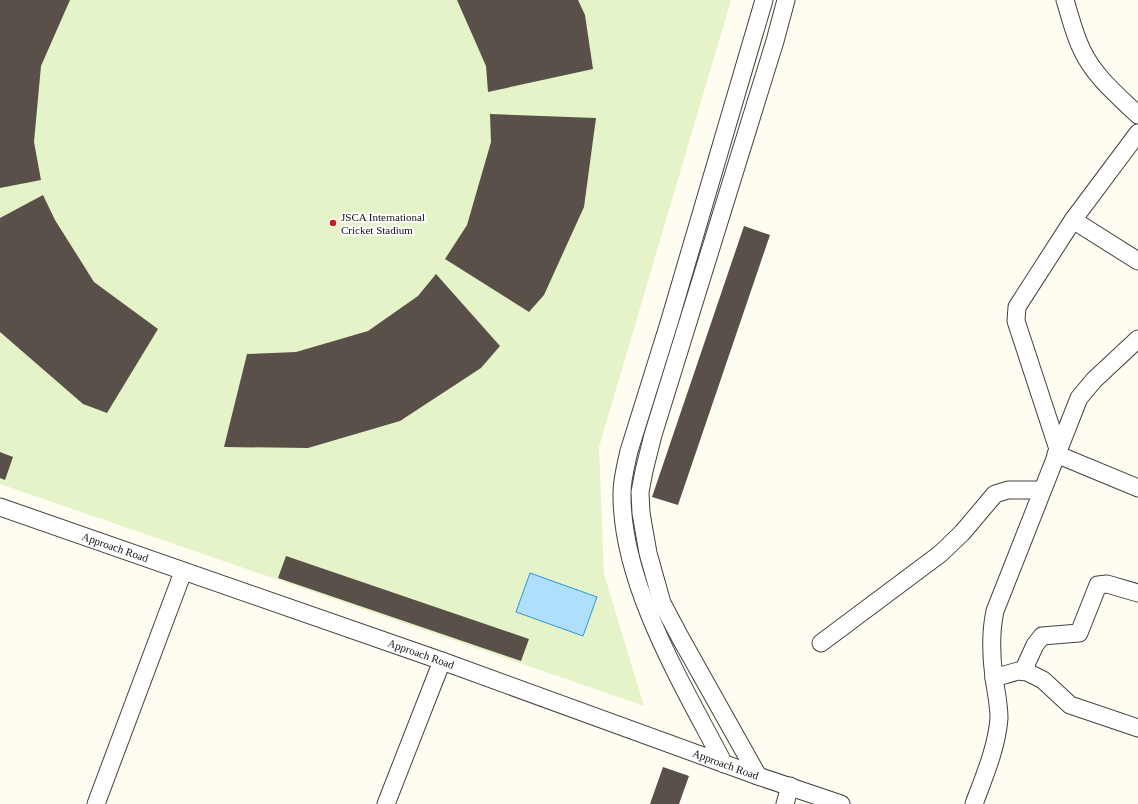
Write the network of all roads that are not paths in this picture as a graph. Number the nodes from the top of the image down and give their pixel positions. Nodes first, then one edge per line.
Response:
1 (764, 0) edge
2 (786, 0) edge
3 (1065, 0) edge
4 (1138, 115) edge
5 (1138, 132) edge
6 (1073, 220) junction
7 (1138, 261) edge
8 (1135, 347) edge
9 (1057, 452) junction
10 (1138, 488) edge
11 (1042, 490) junction
12 (0, 507) edge
13 (183, 572) junction
14 (1138, 593) edge
15 (821, 643) dead end
16 (442, 661) junction
17 (1022, 671) junction
18 (994, 678) junction
19 (1138, 728) edge
20 (724, 764) junction
21 (758, 776) junction
22 (790, 786) junction
23 (96, 804) edge
24 (386, 804) edge
25 (785, 804) edge
26 (841, 804) edge
27 (974, 804) edge

1 - 20 street
2 - 21 street
3 - 4 street
5 - 6 street
6 - 7 street
6 - 9 street
8 - 9 street
9 - 10 street
9 - 11 street
11 - 15 street
11 - 18 street
12 - 13 street, Approach Road
13 - 16 street, Approach Road
13 - 23 street
14 - 17 street
16 - 20 street, Approach Road
16 - 24 street
17 - 18 street
17 - 19 street
18 - 27 street
20 - 21 street, Approach Road
21 - 22 street, Approach Road
22 - 25 street
22 - 26 street, Approach Road

